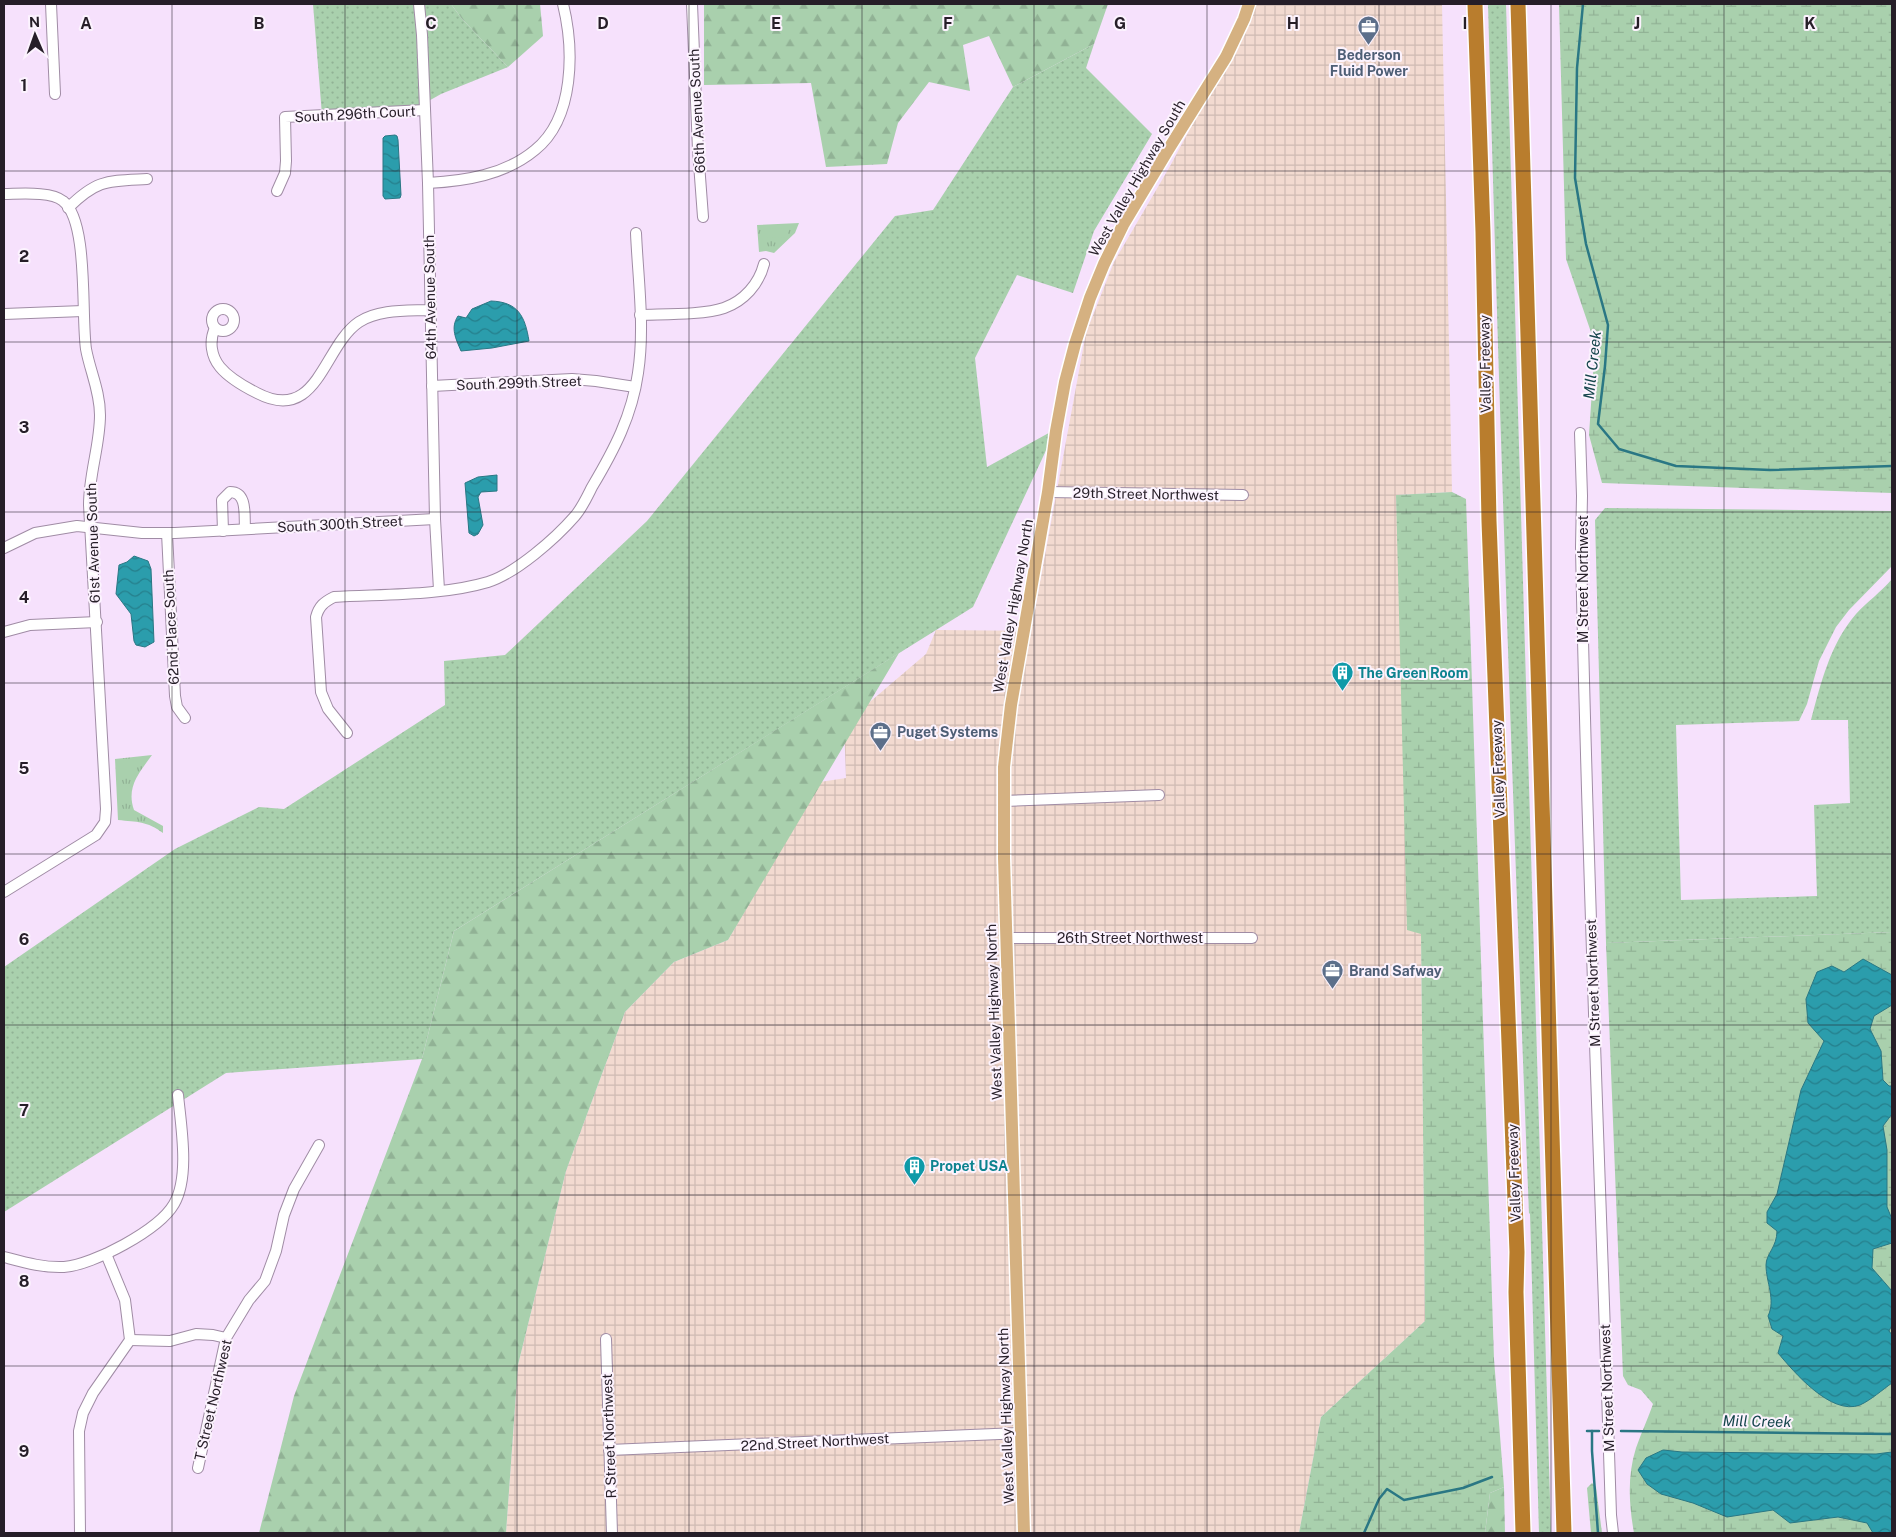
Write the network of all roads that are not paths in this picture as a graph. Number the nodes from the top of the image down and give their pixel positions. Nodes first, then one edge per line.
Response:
1 (51, 4) edge
2 (419, 4) edge
3 (563, 4) edge
4 (692, 4) edge
5 (1249, 4) edge
6 (1475, 4) edge
7 (1518, 4) edge
8 (55, 94) dead end
9 (425, 110) junction
10 (147, 179) dead end
11 (428, 183) junction
12 (277, 191) dead end
13 (4, 194) edge
14 (68, 208) junction
15 (703, 218) dead end
16 (636, 233) dead end
17 (764, 264) dead end
18 (430, 310) junction
19 (83, 311) junction
20 (4, 314) edge
21 (640, 315) junction
22 (215, 328) dead end
23 (432, 386) junction
24 (635, 387) junction
25 (1580, 433) dead end
26 (1048, 492) junction
27 (1243, 495) dead end
28 (434, 519) junction
29 (90, 527) junction
30 (245, 530) junction
31 (223, 531) junction
32 (166, 533) junction
33 (4, 548) edge
34 (439, 590) junction
35 (96, 622) junction
36 (4, 632) edge
37 (185, 718) dead end
38 (347, 733) dead end
39 (1159, 795) dead end
40 (1004, 801) junction
41 (4, 892) edge
42 (1007, 938) junction
43 (1252, 938) dead end
44 (178, 1095) dead end
45 (319, 1146) dead end
46 (106, 1254) junction
47 (4, 1258) edge
48 (226, 1338) junction
49 (606, 1338) dead end
50 (130, 1340) junction
51 (1559, 1366) junction
52 (1021, 1433) junction
53 (609, 1450) junction
54 (198, 1468) dead end
55 (80, 1533) edge
56 (612, 1533) edge
57 (1024, 1533) edge
58 (1523, 1533) edge
59 (1564, 1533) edge
60 (1570, 1533) edge
61 (1613, 1533) edge

1 - 8 street
2 - 9 street, 64th Avenue South
3 - 11 street
4 - 15 street, 66th Avenue South
5 - 26 main road, West Valley Highway South
6 - 58 highway, Valley Freeway
7 - 51 highway
9 - 11 street, 64th Avenue South
9 - 12 street, South 296th Court
10 - 14 street
11 - 18 street, 64th Avenue South
13 - 14 street
14 - 19 street, 61st Avenue South
16 - 21 street
17 - 21 street
18 - 22 street
18 - 23 street, 64th Avenue South
19 - 20 street
19 - 29 street, 61st Avenue South
21 - 24 street
23 - 24 street, South 299th Street
23 - 28 street, 64th Avenue South
24 - 34 street
25 - 61 street, M Street Northwest
26 - 27 street, 29th Street Northwest
26 - 40 main road, West Valley Highway North
28 - 30 street, South 300th Street
28 - 34 street, 64th Avenue South
29 - 32 street, South 300th Street
29 - 33 street, South 300th Street
29 - 35 street, 61st Avenue South
30 - 31 street, South 300th Street
30 - 31 street
31 - 32 street, South 300th Street
32 - 37 street, 62nd Place South
34 - 38 street
35 - 36 street
35 - 41 street, 61st Avenue South
39 - 40 street
40 - 42 main road, West Valley Highway North
42 - 43 street, 26th Street Northwest
42 - 52 main road, West Valley Highway North
44 - 46 street
45 - 48 street, T Street Northwest
46 - 47 street
46 - 50 street
48 - 50 street
48 - 54 street, T Street Northwest
49 - 53 street, R Street Northwest
50 - 55 street
51 - 59 highway
51 - 60 highway
52 - 53 street, 22nd Street Northwest
52 - 57 main road, West Valley Highway North
53 - 56 street, R Street Northwest

